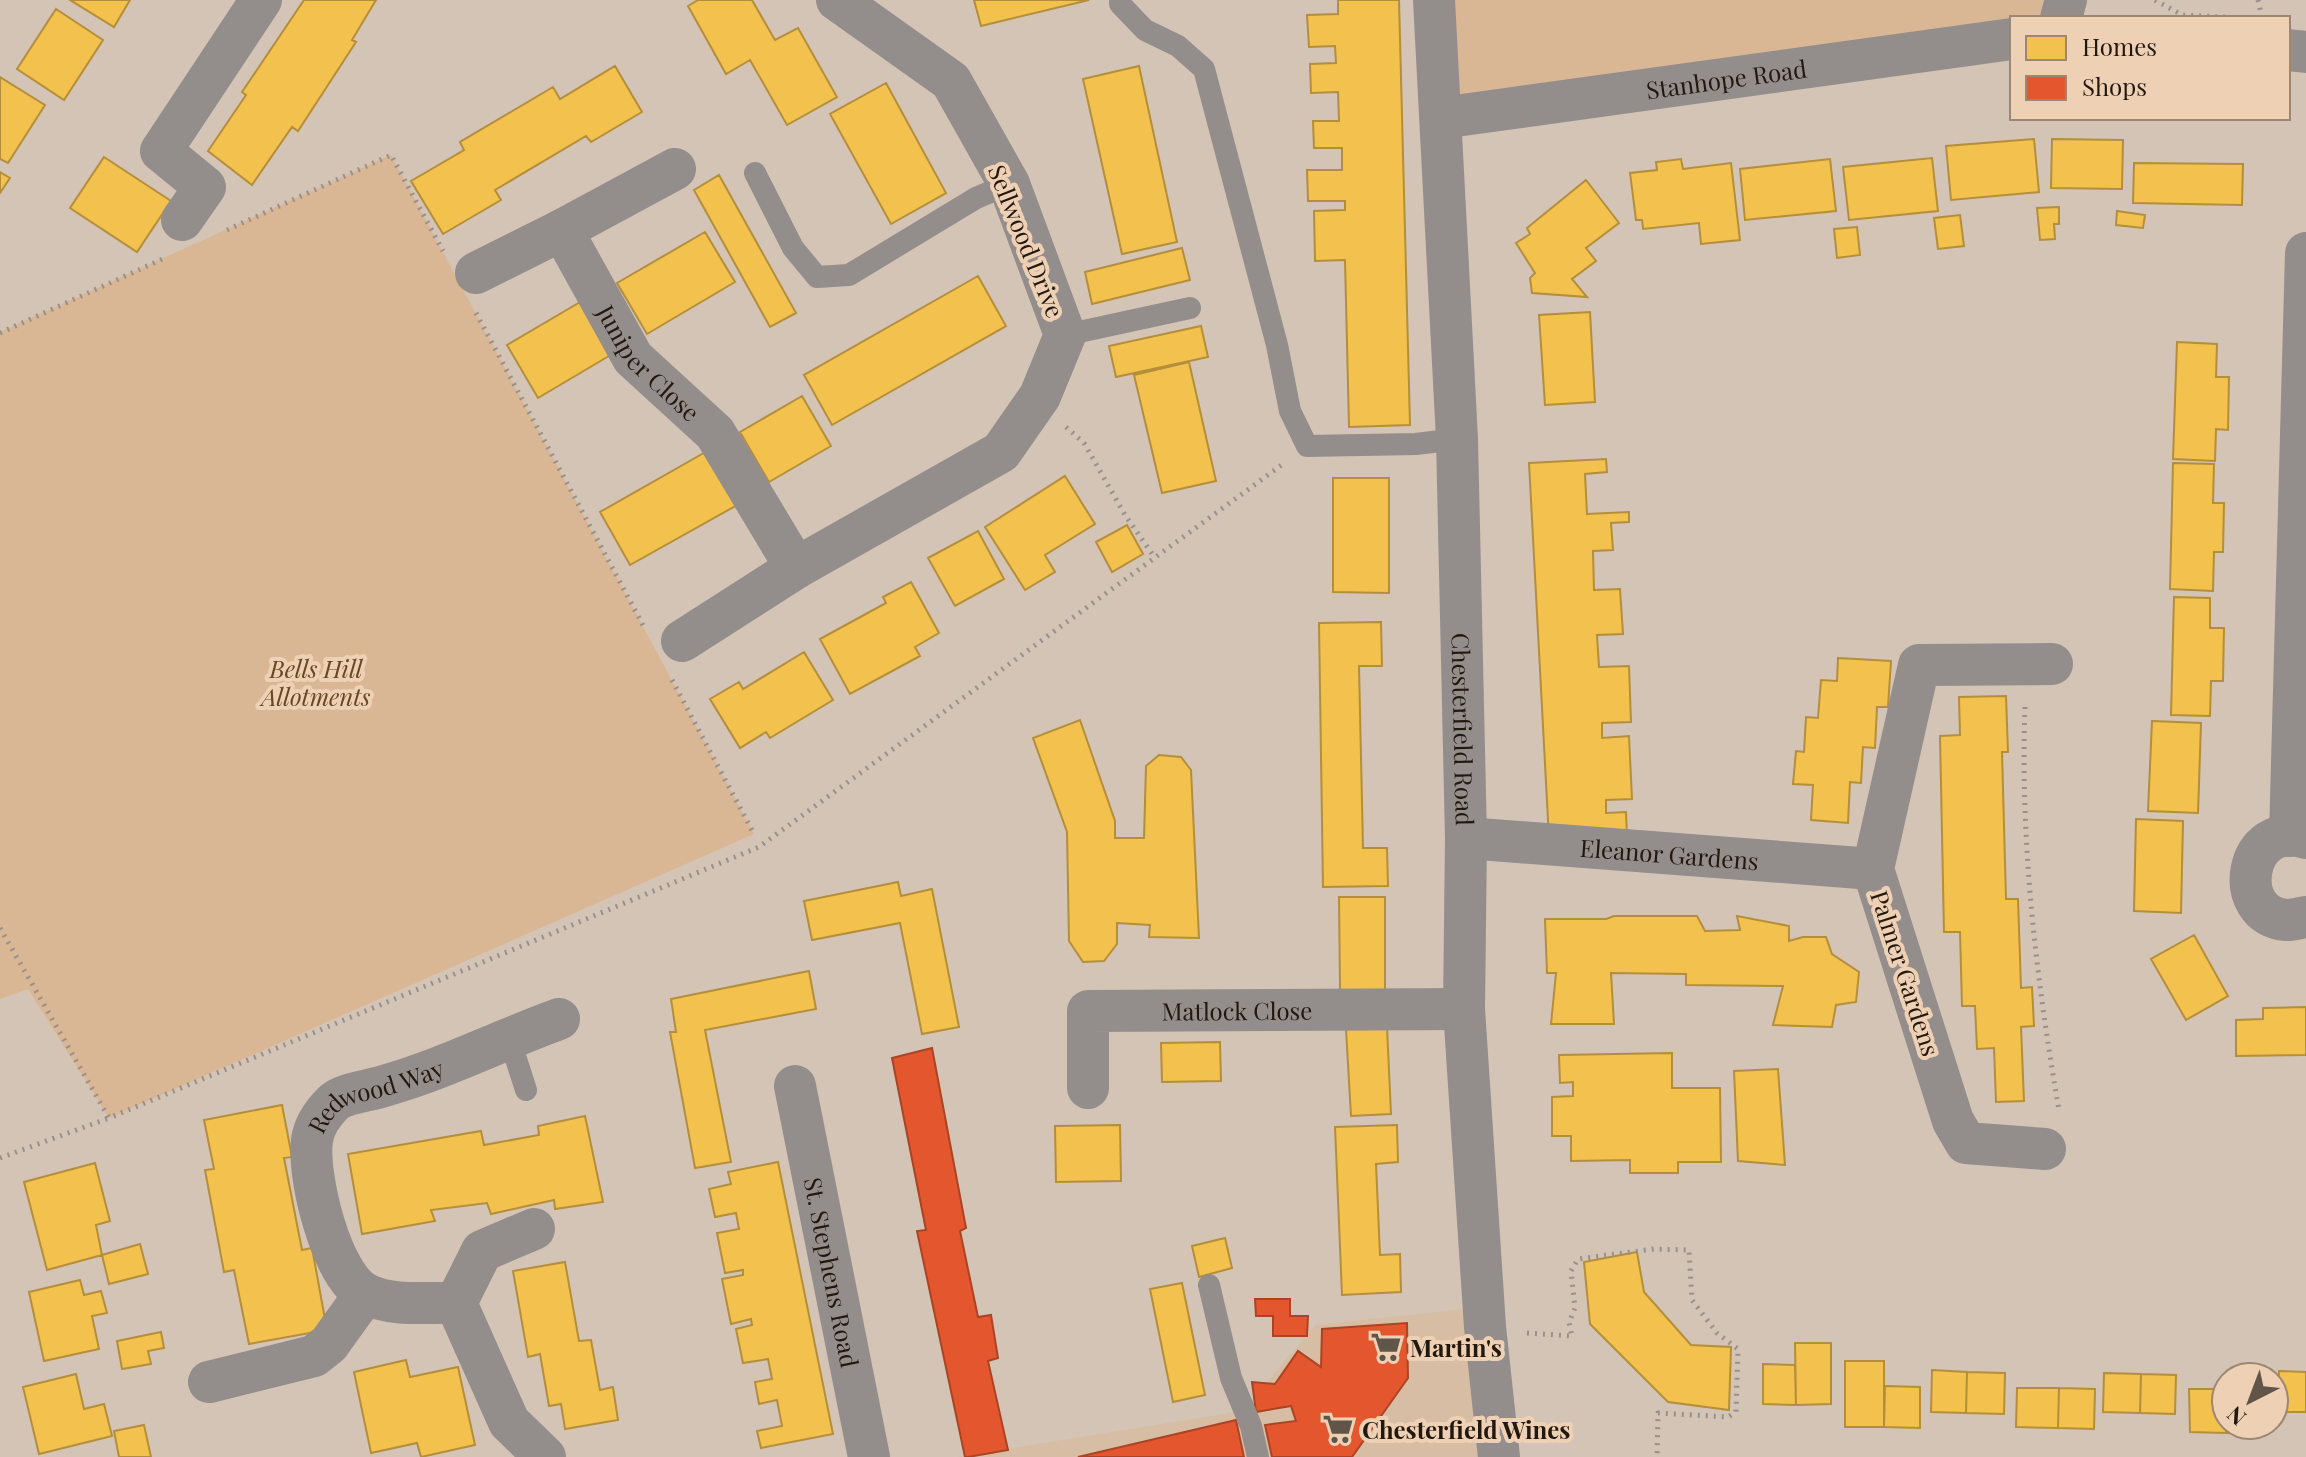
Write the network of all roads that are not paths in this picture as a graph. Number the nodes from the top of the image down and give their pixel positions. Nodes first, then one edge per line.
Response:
1 (261, 0) edge
2 (837, 0) edge
3 (1120, 0) edge
4 (1434, 0) edge
5 (2010, 39) edge
6 (1441, 118) junction
7 (675, 169) dead end
8 (755, 173) dead end
9 (1009, 184) junction
10 (562, 230) junction
11 (191, 236) road end
12 (2306, 253) edge
13 (464, 277) road end
14 (1190, 308) dead end
15 (1065, 335) junction
16 (1457, 439) junction
17 (796, 568) junction
18 (666, 649) road end
19 (2039, 664) road end
20 (2298, 837) edge
21 (1466, 838) junction
22 (1873, 869) junction
23 (2306, 917) edge
24 (1464, 1009) junction
25 (559, 1019) dead end
26 (509, 1037) junction
27 (795, 1086) dead end
28 (1088, 1088) dead end
29 (526, 1090) dead end
30 (2045, 1149) road end
31 (534, 1229) dead end
32 (1209, 1285) dead end
33 (365, 1294) junction
34 (456, 1303) junction
35 (209, 1382) dead end
36 (532, 1453) edge
37 (869, 1457) edge
38 (1258, 1457) edge
39 (1499, 1457) edge

1 - 11 street
2 - 9 street, Sellwood Drive
3 - 16 lane
4 - 6 street, Chesterfield Road
5 - 6 street, Stanhope Road
6 - 16 street, Chesterfield Road
7 - 10 street
8 - 9 lane
9 - 15 street, Sellwood Drive
10 - 13 street
10 - 17 street, Juniper Close
12 - 20 street
14 - 15 lane
15 - 17 street, Sellwood Drive
16 - 21 street, Chesterfield Road
17 - 18 street, Sellwood Drive
19 - 22 street, Palmer Gardens
20 - 23 street
21 - 22 street, Eleanor Gardens
21 - 24 street, Chesterfield Road
22 - 30 street, Palmer Gardens
24 - 28 street, Matlock Close
24 - 39 street, Chesterfield Road
25 - 26 street, Redwood Way
26 - 29 lane
26 - 33 street, Redwood Way
27 - 37 street, St. Stephens Road
31 - 34 street
32 - 38 lane
33 - 34 street
33 - 35 street
34 - 36 street

